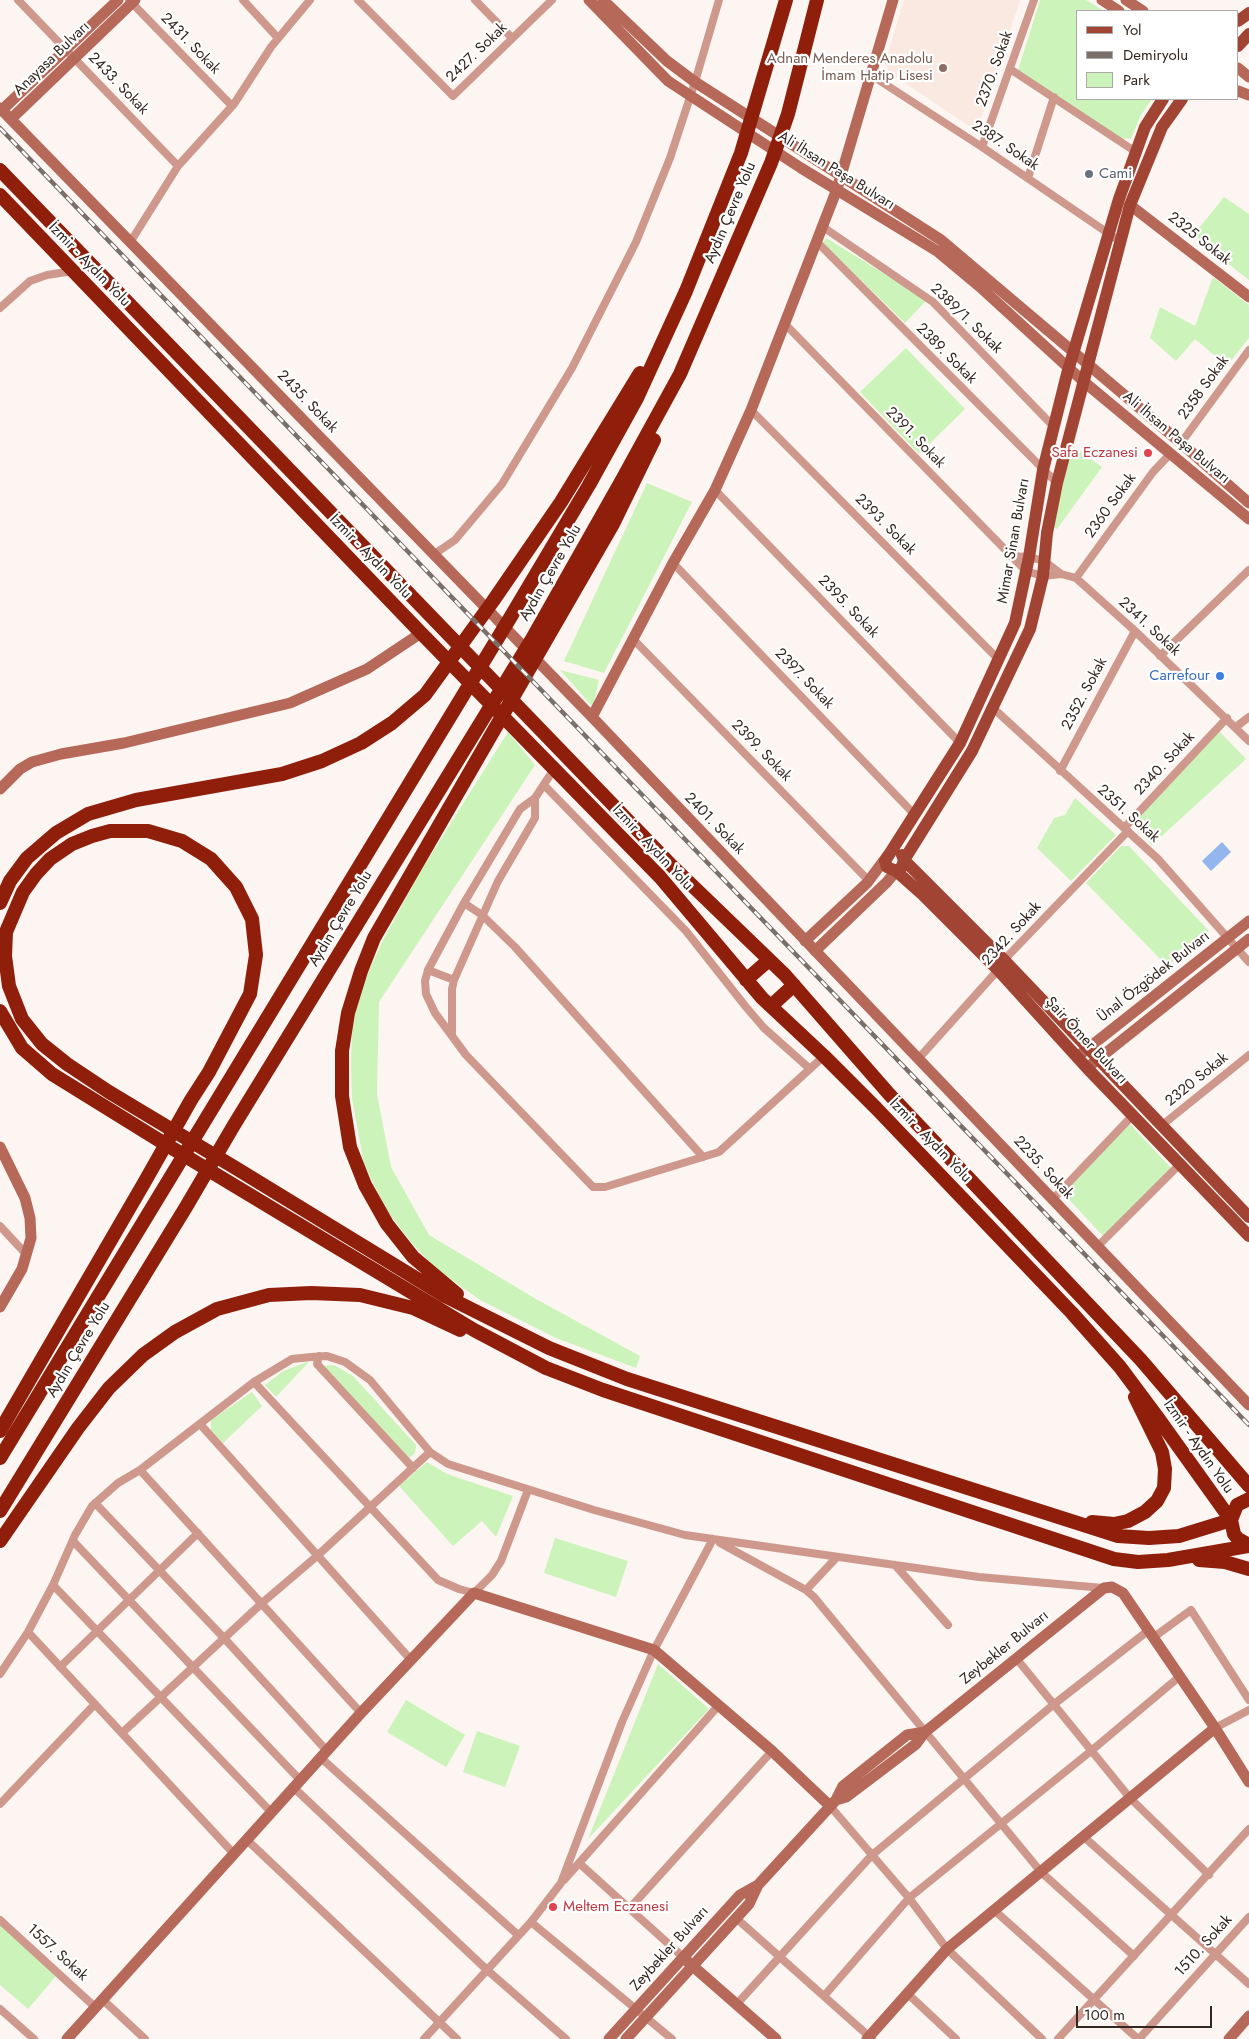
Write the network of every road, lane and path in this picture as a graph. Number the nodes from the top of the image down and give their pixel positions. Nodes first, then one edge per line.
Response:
1 (18, 0) edge
2 (118, 0) edge
3 (243, 0) edge
4 (310, 0) edge
5 (358, 0) edge
6 (475, 0) edge
7 (552, 0) edge
8 (589, 0) edge
9 (604, 0) edge
10 (719, 0) edge
11 (786, 0) edge
12 (817, 0) edge
13 (894, 0) edge
14 (1034, 0) edge
15 (1102, 0) edge
16 (1126, 0) edge
17 (132, 1) edge
18 (1117, 10) edge
19 (1141, 10) edge
20 (1249, 34) edge
21 (278, 38) junction
22 (512, 38) junction
23 (1239, 45) edge
24 (67, 50) junction
25 (75, 59) junction
26 (1010, 69) junction
27 (1239, 69) edge
28 (871, 75) junction
29 (1249, 77) edge
30 (695, 82) junction
31 (690, 96) junction
32 (1054, 97) junction
33 (1161, 100) edge
34 (1181, 100) edge
35 (232, 106) junction
36 (1, 109) edge
37 (11, 119) junction
38 (982, 147) junction
39 (1136, 152) junction
40 (178, 166) junction
41 (0, 170) edge
42 (841, 174) junction
43 (1028, 178) junction
44 (837, 189) junction
45 (0, 195) edge
46 (1130, 205) junction
47 (823, 227) junction
48 (1108, 232) junction
49 (131, 241) junction
50 (817, 242) junction
51 (1121, 242) junction
52 (73, 271) junction
53 (1249, 297) edge
54 (0, 308) edge
55 (671, 324) junction
56 (784, 324) junction
57 (1249, 350) edge
58 (1074, 352) junction
59 (1087, 363) junction
60 (1069, 368) junction
61 (1083, 381) junction
62 (751, 410) junction
63 (1054, 427) junction
64 (1181, 442) junction
65 (1171, 453) junction
66 (1043, 470) junction
67 (1057, 483) junction
68 (715, 490) junction
69 (1249, 503) edge
70 (1247, 514) edge
71 (433, 555) junction
72 (1009, 556) junction
73 (1029, 557) junction
74 (1044, 561) junction
75 (673, 563) junction
76 (1249, 570) edge
77 (1026, 572) junction
78 (1061, 574) junction
79 (1043, 576) junction
80 (1076, 578) junction
81 (1135, 631) junction
82 (420, 633) junction
83 (633, 639) junction
84 (537, 643) junction
85 (1160, 656) junction
86 (998, 660) junction
87 (980, 701) junction
88 (993, 708) junction
89 (592, 717) junction
90 (1249, 717) edge
91 (1227, 718) junction
92 (1236, 727) junction
93 (1249, 741) edge
94 (960, 743) junction
95 (972, 751) junction
96 (554, 769) junction
97 (1060, 771) junction
98 (544, 785) junction
99 (0, 789) edge
100 (535, 798) junction
101 (914, 814) junction
102 (1126, 829) junction
103 (888, 855) junction
104 (904, 860) junction
105 (896, 871) junction
106 (868, 881) junction
107 (0, 903) edge
108 (464, 903) junction
109 (482, 915) junction
110 (1249, 921) edge
111 (1228, 938) junction
112 (1249, 939) edge
113 (805, 941) junction
114 (1237, 948) junction
115 (815, 951) junction
116 (769, 960) junction
117 (1249, 962) edge
118 (1001, 965) junction
119 (428, 970) junction
120 (454, 980) junction
121 (746, 980) junction
122 (794, 985) junction
123 (771, 1006) junction
124 (0, 1011) edge
125 (452, 1037) junction
126 (1088, 1048) junction
127 (1249, 1055) edge
128 (824, 1056) junction
129 (1077, 1057) junction
130 (918, 1058) junction
131 (1097, 1058) junction
132 (1087, 1068) junction
133 (810, 1070) junction
134 (1133, 1115) junction
135 (1162, 1126) junction
136 (0, 1147) edge
137 (703, 1157) junction
138 (1180, 1164) junction
139 (1052, 1200) junction
140 (1249, 1217) edge
141 (0, 1226) edge
142 (1249, 1236) edge
143 (1096, 1247) junction
144 (26, 1254) junction
145 (0, 1307) edge
146 (498, 1324) junction
147 (319, 1356) junction
148 (1120, 1367) junction
149 (546, 1368) junction
150 (254, 1382) junction
151 (1249, 1404) edge
152 (200, 1424) junction
153 (0, 1431) edge
154 (430, 1452) junction
155 (0, 1458) edge
156 (413, 1468) junction
157 (140, 1470) junction
158 (1249, 1486) edge
159 (528, 1490) junction
160 (1249, 1499) edge
161 (95, 1503) junction
162 (370, 1508) junction
163 (0, 1511) edge
164 (1059, 1518) junction
165 (1230, 1520) junction
166 (198, 1533) junction
167 (713, 1539) junction
168 (0, 1541) edge
169 (73, 1541) junction
170 (1249, 1546) edge
171 (317, 1556) junction
172 (837, 1557) junction
173 (1168, 1560) junction
174 (895, 1565) junction
175 (1249, 1569) edge
176 (159, 1570) junction
177 (54, 1585) junction
178 (1104, 1588) junction
179 (806, 1590) junction
180 (474, 1594) junction
181 (129, 1600) junction
182 (262, 1603) junction
183 (948, 1625) dead end
184 (98, 1631) junction
185 (28, 1632) junction
186 (1151, 1634) junction
187 (224, 1638) junction
188 (654, 1650) junction
189 (1016, 1658) junction
190 (411, 1660) junction
191 (60, 1667) junction
192 (193, 1667) junction
193 (0, 1674) edge
194 (1179, 1677) junction
195 (160, 1697) junction
196 (1249, 1700) edge
197 (95, 1704) junction
198 (1053, 1705) junction
199 (719, 1706) junction
200 (1249, 1710) edge
201 (361, 1713) junction
202 (1215, 1728) junction
203 (926, 1732) junction
204 (122, 1733) junction
205 (772, 1751) junction
206 (1091, 1752) junction
207 (324, 1754) junction
208 (965, 1779) junction
209 (1249, 1782) edge
210 (297, 1783) junction
211 (1130, 1798) junction
212 (833, 1803) junction
213 (0, 1804) edge
214 (271, 1812) junction
215 (1001, 1824) junction
216 (1249, 1829) edge
217 (1084, 1837) junction
218 (246, 1840) junction
219 (234, 1854) junction
220 (872, 1855) junction
221 (579, 1863) junction
222 (1041, 1872) junction
223 (1210, 1875) junction
224 (561, 1883) junction
225 (758, 1885) junction
226 (909, 1898) junction
227 (629, 1909) junction
228 (994, 1910) junction
229 (1173, 1915) junction
230 (1249, 1917) edge
231 (736, 1918) junction
232 (0, 1920) edge
233 (532, 1922) junction
234 (518, 1935) junction
235 (947, 1949) junction
236 (1215, 1954) junction
237 (780, 1956) junction
238 (1134, 1956) junction
239 (683, 1957) junction
240 (693, 1966) junction
241 (486, 1969) junction
242 (1249, 1984) edge
243 (908, 1994) junction
244 (824, 1996) junction
245 (1094, 2000) junction
246 (99, 2003) junction
247 (736, 2005) junction
248 (637, 2008) junction
249 (0, 2009) edge
250 (647, 2016) junction
251 (1249, 2016) edge
252 (439, 2022) junction
253 (870, 2038) edge
254 (34, 2039) edge
255 (67, 2039) edge
256 (145, 2039) edge
257 (424, 2039) edge
258 (457, 2039) edge
259 (566, 2039) edge
260 (609, 2039) edge
261 (626, 2039) edge
262 (672, 2039) edge
263 (776, 2039) edge
264 (956, 2039) edge
265 (1042, 2039) edge
266 (1058, 2039) edge
267 (1138, 2039) edge
268 (1229, 2039) edge

1 - 24 street, 2433. Sokak
2 - 24 street, Anayasa Bulvarı
3 - 21 street
4 - 21 street
5 - 22 street, 2427. Sokak
6 - 22 street
7 - 22 street, 2427. Sokak
8 - 31 street, Ali İhsan Paşa Bulvarı
9 - 30 street, Ali İhsan Paşa Bulvarı
10 - 30 street
11 - 55 highway, Aydın Çevre Yolu
12 - 84 highway, Aydın Çevre Yolu
13 - 28 street
14 - 26 street, 2370. Sokak
15 - 18 street
16 - 19 street
17 - 25 street, Anayasa Bulvarı
17 - 35 street, 2431. Sokak
20 - 23 main road
21 - 35 street
24 - 25 street, 2433. Sokak
24 - 36 street, Anayasa Bulvarı
25 - 37 street, Anayasa Bulvarı
25 - 40 street, 2433. Sokak
26 - 32 street
26 - 38 street, 2370. Sokak
27 - 29 street
28 - 38 street, 2387. Sokak
28 - 42 street
30 - 31 street
30 - 42 street, Ali İhsan Paşa Bulvarı
31 - 44 street, Ali İhsan Paşa Bulvarı
31 - 71 street
32 - 39 street
32 - 43 street
33 - 39 main road, Mimar Sinan Bulvarı
34 - 46 main road, Mimar Sinan Bulvarı
35 - 40 street
36 - 37 street, 2435. Sokak
37 - 49 street, 2435. Sokak
38 - 43 street, 2387. Sokak
39 - 48 main road, Mimar Sinan Bulvarı
40 - 49 street
41 - 116 highway, İzmir - Aydın Yolu
42 - 44 street
42 - 58 street, Ali İhsan Paşa Bulvarı
43 - 48 street, 2387. Sokak
44 - 47 street
44 - 60 street, Ali İhsan Paşa Bulvarı
45 - 52 highway, İzmir - Aydın Yolu
46 - 51 main road, Mimar Sinan Bulvarı
46 - 53 street, 2325 Sokak
47 - 50 street
47 - 63 street, 2389/1. Sokak
48 - 51 street, 2387. Sokak
48 - 58 main road, Mimar Sinan Bulvarı
49 - 71 street, 2435. Sokak
50 - 56 street
50 - 66 street, 2389. Sokak
51 - 59 main road, Mimar Sinan Bulvarı
52 - 54 street
52 - 82 highway, İzmir - Aydın Yolu
55 - 107 highway
55 - 155 highway, Aydın Çevre Yolu
56 - 62 street
56 - 72 street, 2391. Sokak
57 - 64 street, 2358 Sokak
58 - 59 street, Ali İhsan Paşa Bulvarı
58 - 60 main road, Mimar Sinan Bulvarı
59 - 61 main road, Mimar Sinan Bulvarı
59 - 64 street, Ali İhsan Paşa Bulvarı
60 - 61 street, Ali İhsan Paşa Bulvarı
60 - 63 main road, Mimar Sinan Bulvarı
61 - 65 street, Ali İhsan Paşa Bulvarı
61 - 67 main road, Mimar Sinan Bulvarı
62 - 68 street
62 - 86 street, 2393. Sokak
63 - 66 main road, Mimar Sinan Bulvarı
64 - 65 street
64 - 69 street, Ali İhsan Paşa Bulvarı
65 - 70 street, Ali İhsan Paşa Bulvarı
65 - 80 street, 2360 Sokak
66 - 67 street, 2389. Sokak
66 - 73 main road, Mimar Sinan Bulvarı
67 - 74 main road, Mimar Sinan Bulvarı
68 - 75 street
68 - 94 street, 2395. Sokak
71 - 89 street, 2435. Sokak
72 - 73 street
72 - 77 street, 2391. Sokak
73 - 74 street
73 - 77 main road, Mimar Sinan Bulvarı
74 - 78 street
74 - 79 main road, Mimar Sinan Bulvarı
75 - 83 street
75 - 101 street, 2397. Sokak
76 - 85 street
77 - 79 street, 2341. Sokak
77 - 86 main road, Mimar Sinan Bulvarı
78 - 79 street, 2341. Sokak
78 - 80 street, 2341. Sokak
79 - 88 main road, Mimar Sinan Bulvarı
80 - 81 street, 2341. Sokak
81 - 85 street, 2341. Sokak
81 - 97 street, 2352. Sokak
82 - 96 highway, İzmir - Aydın Yolu
82 - 99 street
83 - 89 street
83 - 106 street, 2399. Sokak
84 - 146 highway
84 - 163 highway, Aydın Çevre Yolu
85 - 91 street, 2341. Sokak
86 - 87 main road, Mimar Sinan Bulvarı
87 - 88 street
87 - 94 main road, Mimar Sinan Bulvarı
88 - 95 main road, Mimar Sinan Bulvarı
88 - 97 street, 2351. Sokak
89 - 113 street, 2401. Sokak
90 - 92 street
91 - 92 street, 2341. Sokak
91 - 102 street, 2340. Sokak
92 - 93 street, 2341. Sokak
94 - 95 street
94 - 101 main road, Mimar Sinan Bulvarı
95 - 104 main road, Mimar Sinan Bulvarı
96 - 98 street
96 - 121 highway, İzmir - Aydın Yolu
97 - 102 street, 2351. Sokak
98 - 100 street
98 - 133 street
100 - 108 street
100 - 109 street
101 - 103 main road, Mimar Sinan Bulvarı
102 - 111 street, 2351. Sokak
102 - 118 street, 2342. Sokak
103 - 104 main road, Şair Ömer Bulvarı
103 - 105 main road, Şair Ömer Bulvarı
103 - 106 street, Mimar Sinan Bulvarı
104 - 105 main road
104 - 118 main road, Şair Ömer Bulvarı
105 - 115 street
105 - 118 main road, Şair Ömer Bulvarı
106 - 113 street, Mimar Sinan Bulvarı
108 - 109 street
108 - 119 street
109 - 120 street
109 - 137 street
110 - 111 street, Ünal Özgödek Bulvarı
111 - 114 street, 2351. Sokak
111 - 126 street, Ünal Özgödek Bulvarı
112 - 114 street, Ünal Özgödek Bulvarı
113 - 115 street, 2401. Sokak
114 - 117 street, 2351. Sokak
114 - 131 street, Ünal Özgödek Bulvarı
115 - 130 street, 2235. Sokak
116 - 121 highway
116 - 122 highway, İzmir - Aydın Yolu
118 - 126 main road, Şair Ömer Bulvarı
118 - 129 main road, Şair Ömer Bulvarı
118 - 130 street, 2342. Sokak
119 - 120 street
119 - 125 street
120 - 125 street
121 - 123 highway, İzmir - Aydın Yolu
122 - 123 highway
122 - 158 highway, İzmir - Aydın Yolu
123 - 128 highway, İzmir - Aydın Yolu
124 - 149 highway
125 - 137 street
126 - 129 street, Ünal Özgödek Bulvarı
126 - 131 main road, Şair Ömer Bulvarı
127 - 135 street, 2320 Sokak
128 - 133 street
128 - 148 highway, İzmir - Aydın Yolu
129 - 132 main road, Şair Ömer Bulvarı
130 - 139 street, 2235. Sokak
131 - 132 street, Ünal Özgödek Bulvarı
131 - 135 main road, Şair Ömer Bulvarı
132 - 134 main road, Şair Ömer Bulvarı
133 - 137 street
134 - 138 main road, Şair Ömer Bulvarı
134 - 139 street
135 - 140 main road, Şair Ömer Bulvarı
136 - 144 street
138 - 142 main road, Şair Ömer Bulvarı
138 - 143 street
139 - 143 street, 2235. Sokak
141 - 144 street
143 - 151 street, 2235. Sokak
144 - 145 street
146 - 153 highway
146 - 164 highway
147 - 150 street
147 - 154 street
147 - 156 street
148 - 164 highway
148 - 165 highway, İzmir - Aydın Yolu
149 - 168 highway
149 - 173 highway
150 - 152 street
150 - 162 street
152 - 157 street
152 - 171 street
154 - 156 street
154 - 159 street
156 - 162 street
157 - 161 street
157 - 166 street
159 - 167 street
159 - 180 street
160 - 165 highway
161 - 169 street
161 - 176 street
162 - 171 street
162 - 180 street
164 - 165 highway
165 - 170 highway, İzmir - Aydın Yolu
166 - 176 street
166 - 182 street
167 - 172 street
167 - 179 street
167 - 188 street
169 - 177 street
169 - 181 street
170 - 173 highway
171 - 182 street
171 - 190 street
172 - 174 street
172 - 179 street
173 - 175 highway
174 - 178 street
174 - 183 street
176 - 181 street
176 - 187 street
177 - 184 street
177 - 185 street
178 - 186 street
178 - 189 street, Zeybekler Bulvarı
179 - 203 street
180 - 188 street
180 - 190 street
181 - 184 street
181 - 192 street
182 - 187 street
182 - 201 street
184 - 191 street
184 - 195 street
185 - 191 street
185 - 193 street
186 - 194 street
186 - 196 street
186 - 198 street
187 - 192 street
187 - 207 street
188 - 199 street
188 - 224 street
189 - 198 street
189 - 203 street, Zeybekler Bulvarı
190 - 201 street
191 - 197 street
192 - 195 street
192 - 210 street
194 - 202 street
194 - 206 street
195 - 204 street
195 - 214 street
197 - 204 street
197 - 213 street
198 - 206 street
198 - 208 street
199 - 205 street
199 - 221 street
200 - 202 street
201 - 207 street
202 - 209 street
202 - 211 street
203 - 208 street
203 - 212 street, Zeybekler Bulvarı
204 - 219 street
205 - 212 street
205 - 227 street
206 - 211 street
206 - 215 street
207 - 210 street
207 - 234 street
208 - 215 street
208 - 220 street
210 - 214 street
210 - 241 street
211 - 217 street
211 - 223 street
212 - 220 street
212 - 225 street, Zeybekler Bulvarı
214 - 218 street
215 - 222 street
215 - 226 street
216 - 223 street
217 - 222 street
217 - 229 street
218 - 219 street
218 - 252 street
219 - 246 street
220 - 226 street
220 - 237 street
221 - 224 street
221 - 227 street
222 - 228 street
222 - 238 street
223 - 229 street
224 - 233 street
225 - 231 street, Zeybekler Bulvarı
225 - 239 street, Zeybekler Bulvarı
226 - 235 street
226 - 244 street
227 - 239 street
228 - 235 street
228 - 245 street
229 - 236 street
229 - 238 street
230 - 236 street, 1510. Sokak
231 - 237 street
231 - 240 street, Zeybekler Bulvarı
232 - 246 street, 1557. Sokak
233 - 234 street
233 - 248 street
234 - 241 street
235 - 243 street
235 - 265 street
236 - 242 street
236 - 267 street, 1510. Sokak
237 - 244 street
237 - 247 street
238 - 245 street
239 - 240 street
239 - 248 street, Zeybekler Bulvarı
240 - 247 street
240 - 250 street, Zeybekler Bulvarı
241 - 252 street
241 - 259 street
243 - 253 street
243 - 264 street
244 - 253 street
245 - 266 street
245 - 267 street
246 - 255 street
246 - 256 street, 1557. Sokak
247 - 263 street
248 - 250 street
248 - 260 street, Zeybekler Bulvarı
249 - 254 street
250 - 261 street, Zeybekler Bulvarı
250 - 262 street
251 - 268 street
252 - 257 street
252 - 258 street

